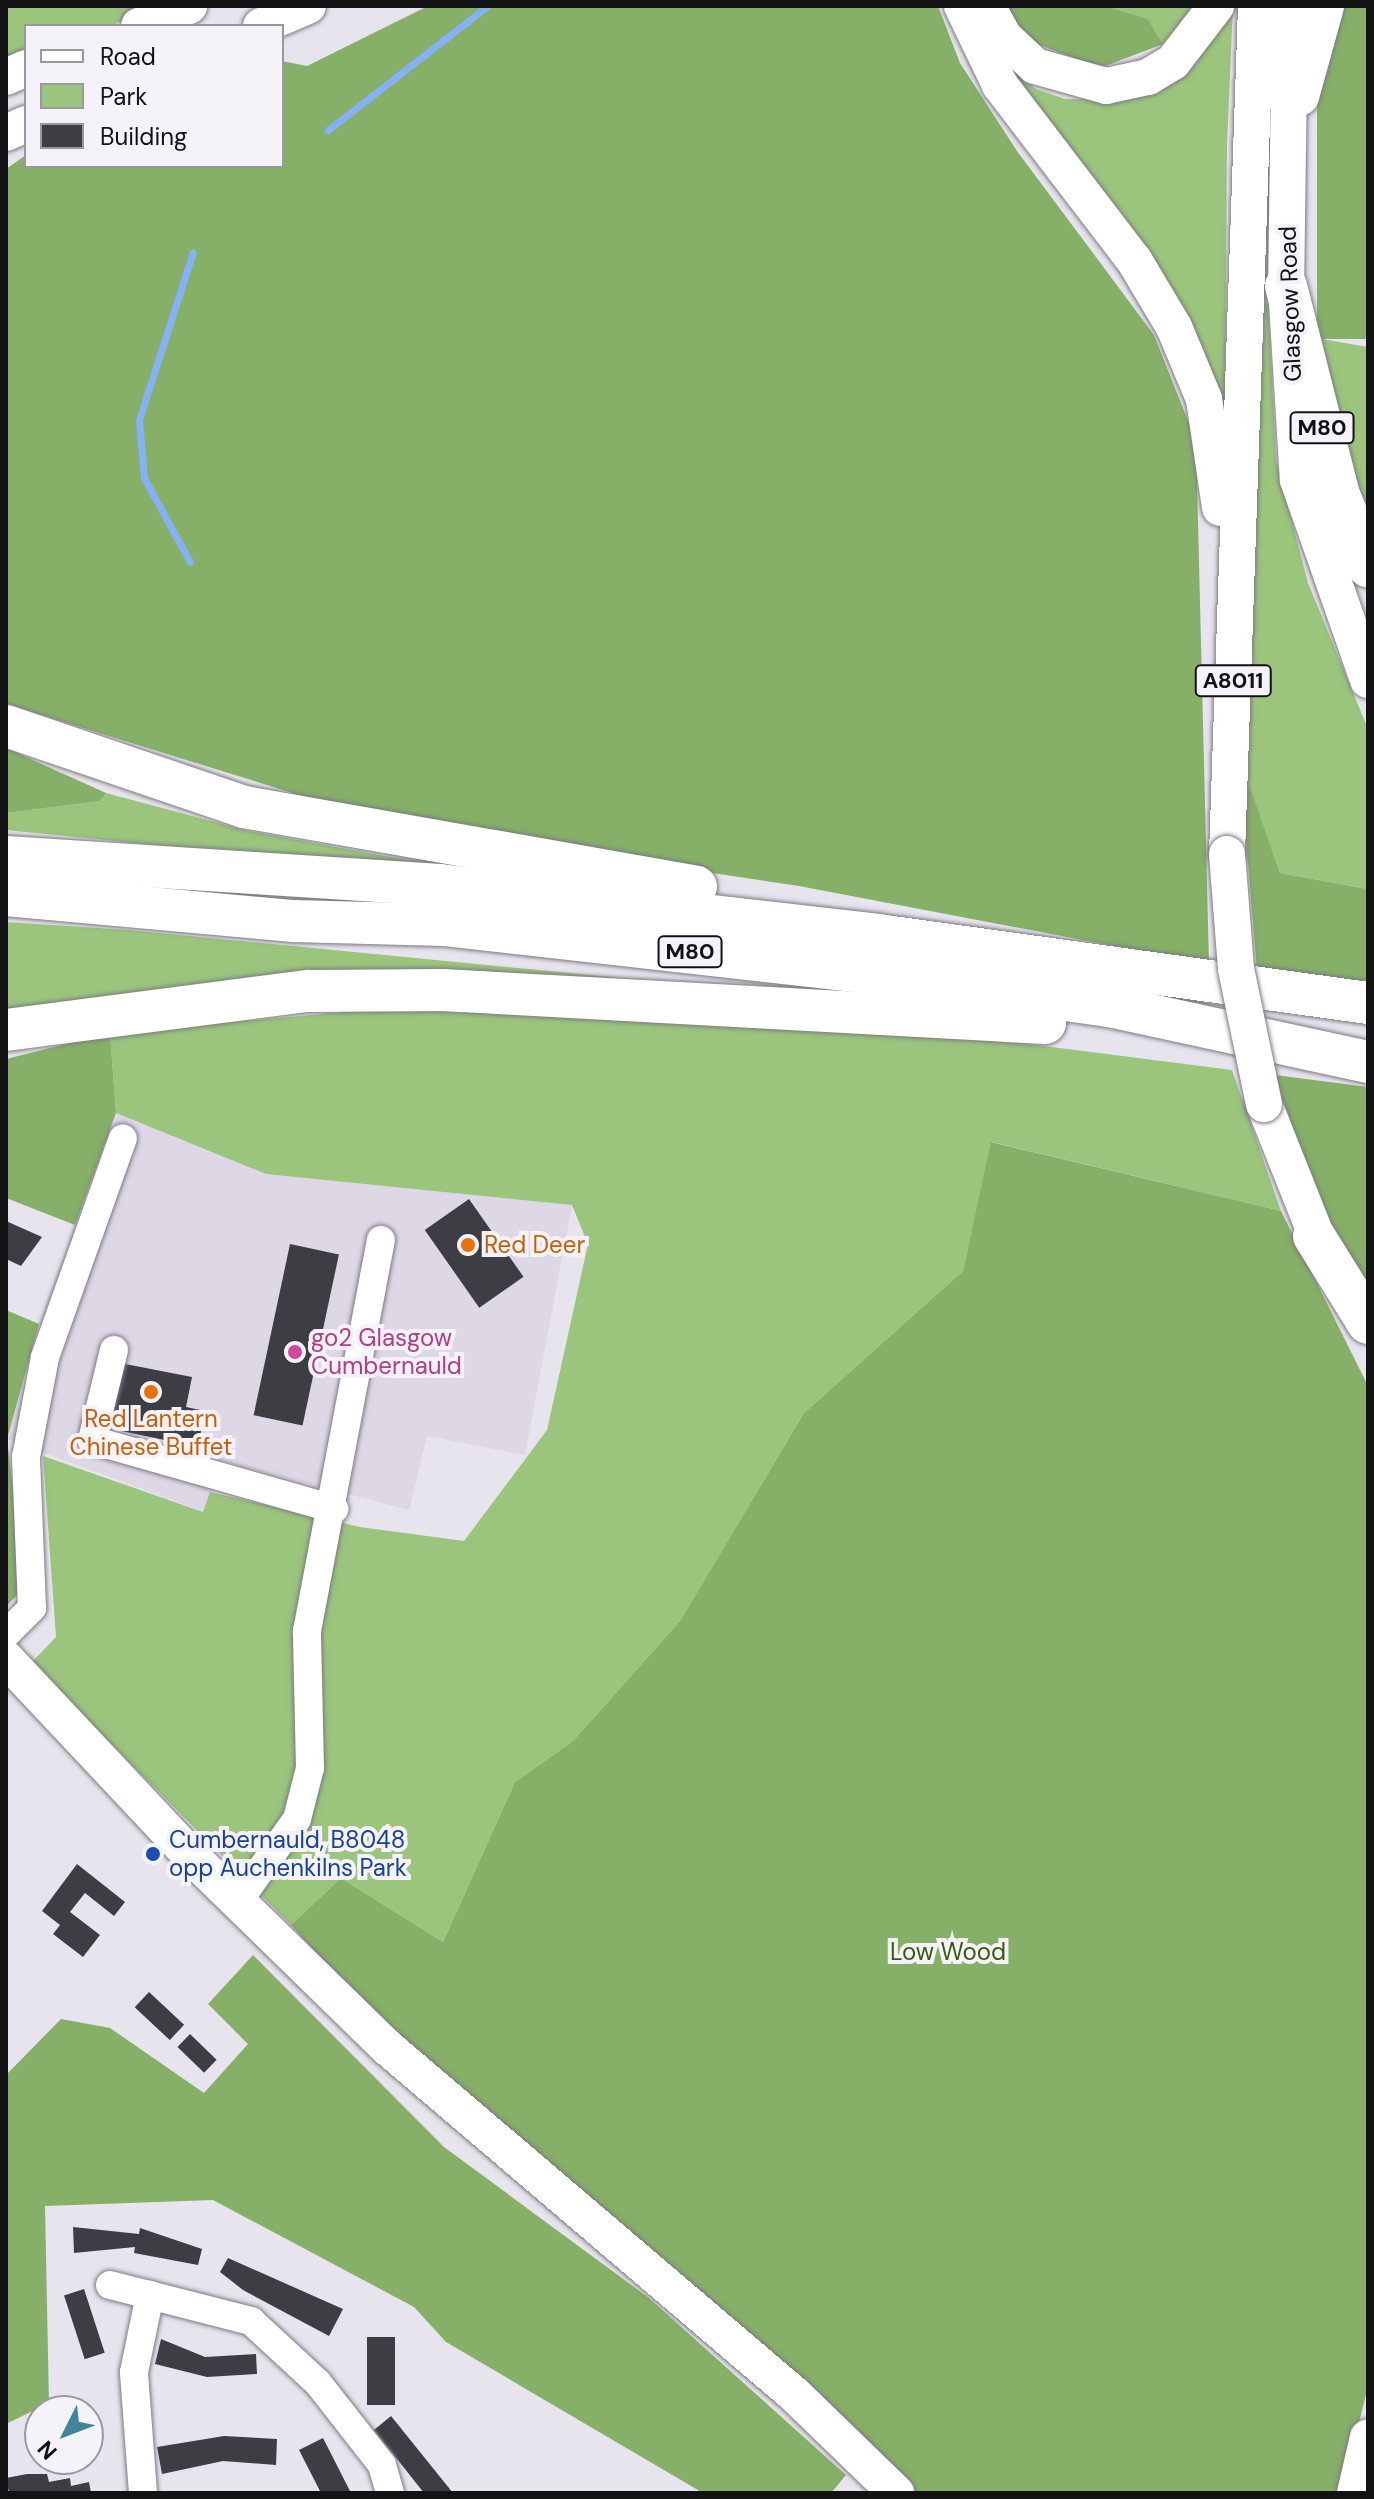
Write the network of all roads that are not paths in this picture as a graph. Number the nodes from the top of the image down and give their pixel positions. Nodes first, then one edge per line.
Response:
1 (189, 6) edge
2 (308, 6) edge
3 (962, 6) edge
4 (987, 6) edge
5 (1216, 6) edge
6 (1256, 6) edge
7 (1290, 6) edge
8 (1326, 6) edge
9 (144, 24) edge
10 (266, 24) edge
11 (1287, 142) junction
12 (1286, 286) junction
13 (1368, 566) edge
14 (1368, 680) edge
15 (1231, 713) junction
16 (6, 726) edge
17 (6, 857) edge
18 (6, 895) edge
19 (1113, 966) junction
20 (1368, 1003) edge
21 (6, 1030) edge
22 (1368, 1063) edge
23 (123, 1138) dead end
24 (1314, 1236) junction
25 (381, 1240) dead end
26 (1368, 1323) edge
27 (1368, 1343) edge
28 (114, 1350) dead end
29 (334, 1509) junction
30 (6, 1634) edge
31 (6, 1659) edge
32 (237, 1903) junction
33 (110, 2285) dead end
34 (150, 2295) junction
35 (1368, 2437) edge
36 (143, 2493) edge
37 (390, 2493) edge
38 (896, 2493) edge
39 (1355, 2493) edge

1 - 9 main road
2 - 10 main road
3 - 15 main road
4 - 5 main road
6 - 15 main road, A8011
7 - 11 main road, Glasgow Road
8 - 11 main road
11 - 12 main road, Glasgow Road
12 - 13 highway, M80
12 - 14 main road, Glasgow Road
15 - 24 main road, A8011, bridge
16 - 19 highway
17 - 19 highway, M80
18 - 22 highway, M80
19 - 20 highway, M80
21 - 22 highway
23 - 30 street
24 - 26 highway
24 - 27 main road
25 - 29 street
28 - 29 street
29 - 32 street
31 - 32 main road
32 - 38 main road
33 - 34 street
34 - 36 street
34 - 37 street
35 - 39 main road

